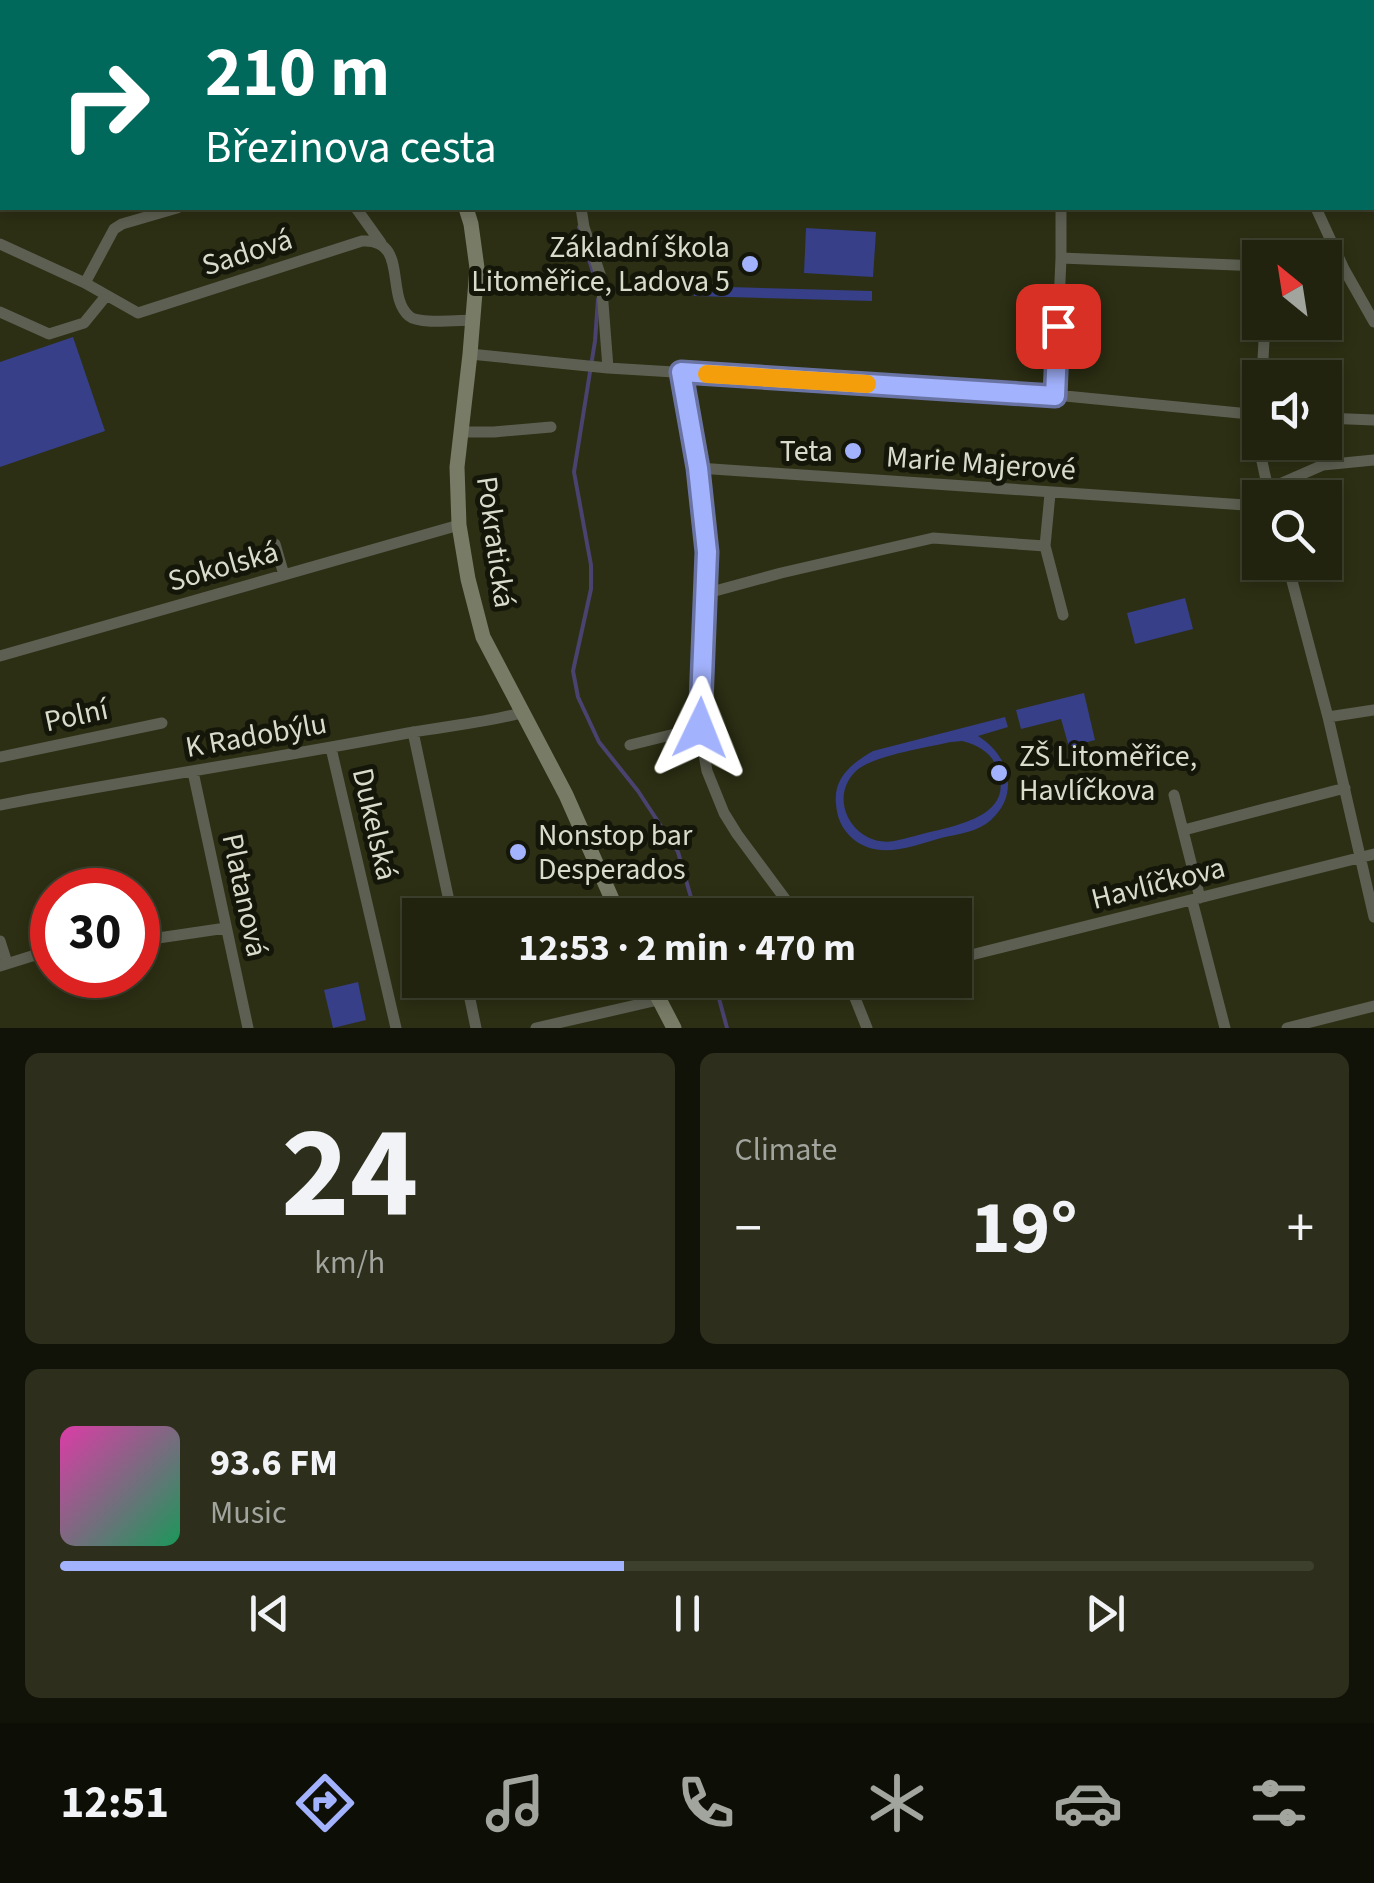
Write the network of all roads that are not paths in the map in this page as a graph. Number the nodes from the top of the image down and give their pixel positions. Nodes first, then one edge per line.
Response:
1 (121, 210) edge
2 (170, 210) edge
3 (357, 210) edge
4 (467, 210) edge
5 (581, 210) edge
6 (1060, 210) edge
7 (1317, 210) edge
8 (122, 224) junction
9 (381, 243) junction
10 (0, 244) edge
11 (1061, 258) junction
12 (1242, 265) edge
13 (1344, 269) joint
14 (85, 283) junction
15 (106, 296) junction
16 (0, 312) edge
17 (474, 320) junction
18 (1374, 322) edge
19 (470, 354) junction
20 (608, 368) junction
21 (681, 372) junction
22 (1055, 396) junction
23 (1242, 411) edge
24 (1342, 419) edge
25 (1374, 420) edge
26 (551, 427) dead end
27 (461, 432) junction
28 (1374, 460) edge
29 (698, 468) junction
30 (1295, 480) edge
31 (1050, 494) junction
32 (1242, 505) edge
33 (459, 525) junction
34 (275, 544) dead end
35 (1045, 546) junction
36 (284, 575) junction
37 (1292, 580) edge
38 (704, 594) junction
39 (1063, 614) dead end
40 (0, 656) edge
41 (1374, 710) edge
42 (521, 712) junction
43 (1328, 717) junction
44 (162, 723) dead end
45 (700, 728) junction
46 (412, 732) junction
47 (630, 746) dead end
48 (331, 748) junction
49 (0, 756) edge
50 (194, 772) junction
51 (1345, 788) junction
52 (0, 793) edge
53 (1174, 795) dead end
54 (16, 802) junction
55 (0, 804) edge
56 (1184, 830) junction
57 (1374, 854) edge
58 (1360, 856) junction
59 (448, 898) edge
60 (611, 898) edge
61 (785, 898) edge
62 (1196, 899) junction
63 (1374, 917) edge
64 (226, 928) junction
65 (160, 938) edge
66 (0, 942) edge
67 (972, 956) edge
68 (30, 957) edge
69 (3, 965) edge
70 (470, 998) edge
71 (855, 998) edge
72 (658, 1000) joint
73 (1374, 1006) edge
74 (668, 1026) edge
75 (248, 1028) edge
76 (396, 1028) edge
77 (476, 1028) edge
78 (536, 1028) edge
79 (867, 1028) edge
80 (1225, 1028) edge
81 (1288, 1028) edge

1 - 8 street
2 - 8 street
3 - 9 street
4 - 17 street, Pokratická
5 - 20 street
6 - 11 street
7 - 13 street
8 - 14 street
9 - 15 street, Sadová
9 - 17 street
10 - 14 street, Sadová
11 - 12 street
11 - 22 street
13 - 18 street
14 - 15 street, Sadová
15 - 16 street
17 - 19 street, Pokratická
19 - 20 street
19 - 27 street, Pokratická
20 - 21 street
21 - 22 street
21 - 29 street
22 - 23 street
24 - 25 street
26 - 27 street
27 - 33 street, Pokratická
28 - 30 street
29 - 31 street, Marie Majerové
29 - 38 street
31 - 32 street, Marie Majerové
31 - 35 street
33 - 36 street, Sokolská
33 - 42 street, Pokratická
34 - 36 street
35 - 38 street
35 - 39 street
36 - 40 street, Sokolská
37 - 43 street
38 - 45 street
41 - 43 street
42 - 46 street, K Radobýlu
42 - 60 street, Pokratická
43 - 51 street
44 - 49 street, Polní
45 - 47 street
45 - 61 street
46 - 48 street, K Radobýlu
46 - 59 street, Dukelská
48 - 50 street, K Radobýlu
48 - 76 street, Dukelská
50 - 54 street, K Radobýlu
50 - 64 street, Platanová
51 - 56 street
51 - 58 street
52 - 54 street
53 - 56 street
54 - 55 street, K Radobýlu
56 - 62 street
57 - 58 street, Havlíčkova
58 - 62 street, Havlíčkova
58 - 63 street
62 - 67 street, Havlíčkova
62 - 80 street
64 - 65 street
64 - 75 street, Platanová
66 - 69 street
68 - 69 street
70 - 77 street
71 - 79 street
72 - 74 street
72 - 78 street
73 - 81 street

